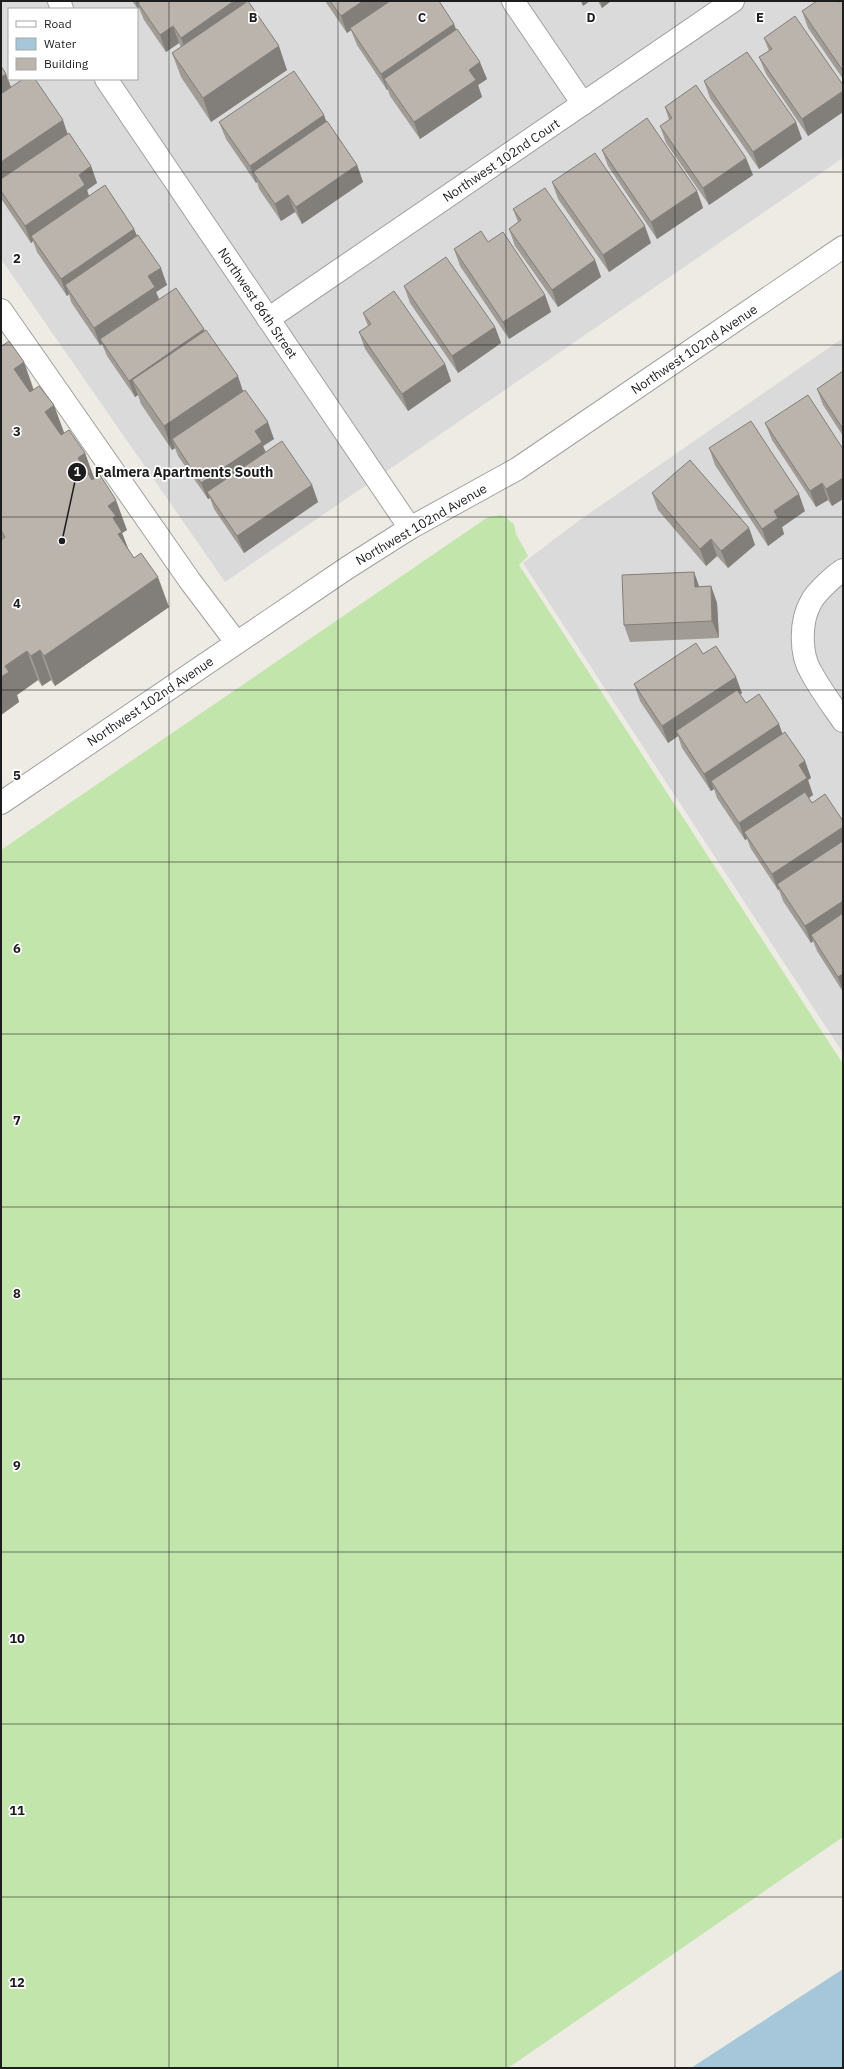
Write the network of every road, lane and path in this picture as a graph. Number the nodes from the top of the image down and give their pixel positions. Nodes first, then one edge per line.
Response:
1 (513, 1) edge
2 (733, 1) edge
3 (107, 80) edge
4 (583, 104) junction
5 (843, 247) edge
6 (1, 310) edge
7 (268, 320) junction
8 (410, 528) junction
9 (843, 570) edge
10 (236, 642) junction
11 (843, 721) edge
12 (1, 803) edge

1 - 4 street
2 - 4 street, Northwest 102nd Court
3 - 7 street, Northwest 86th Street
4 - 7 street, Northwest 102nd Court
5 - 8 street, Northwest 102nd Avenue
6 - 10 street
7 - 8 street, Northwest 86th Street
8 - 10 street, Northwest 102nd Avenue
9 - 11 street
10 - 12 street, Northwest 102nd Avenue

